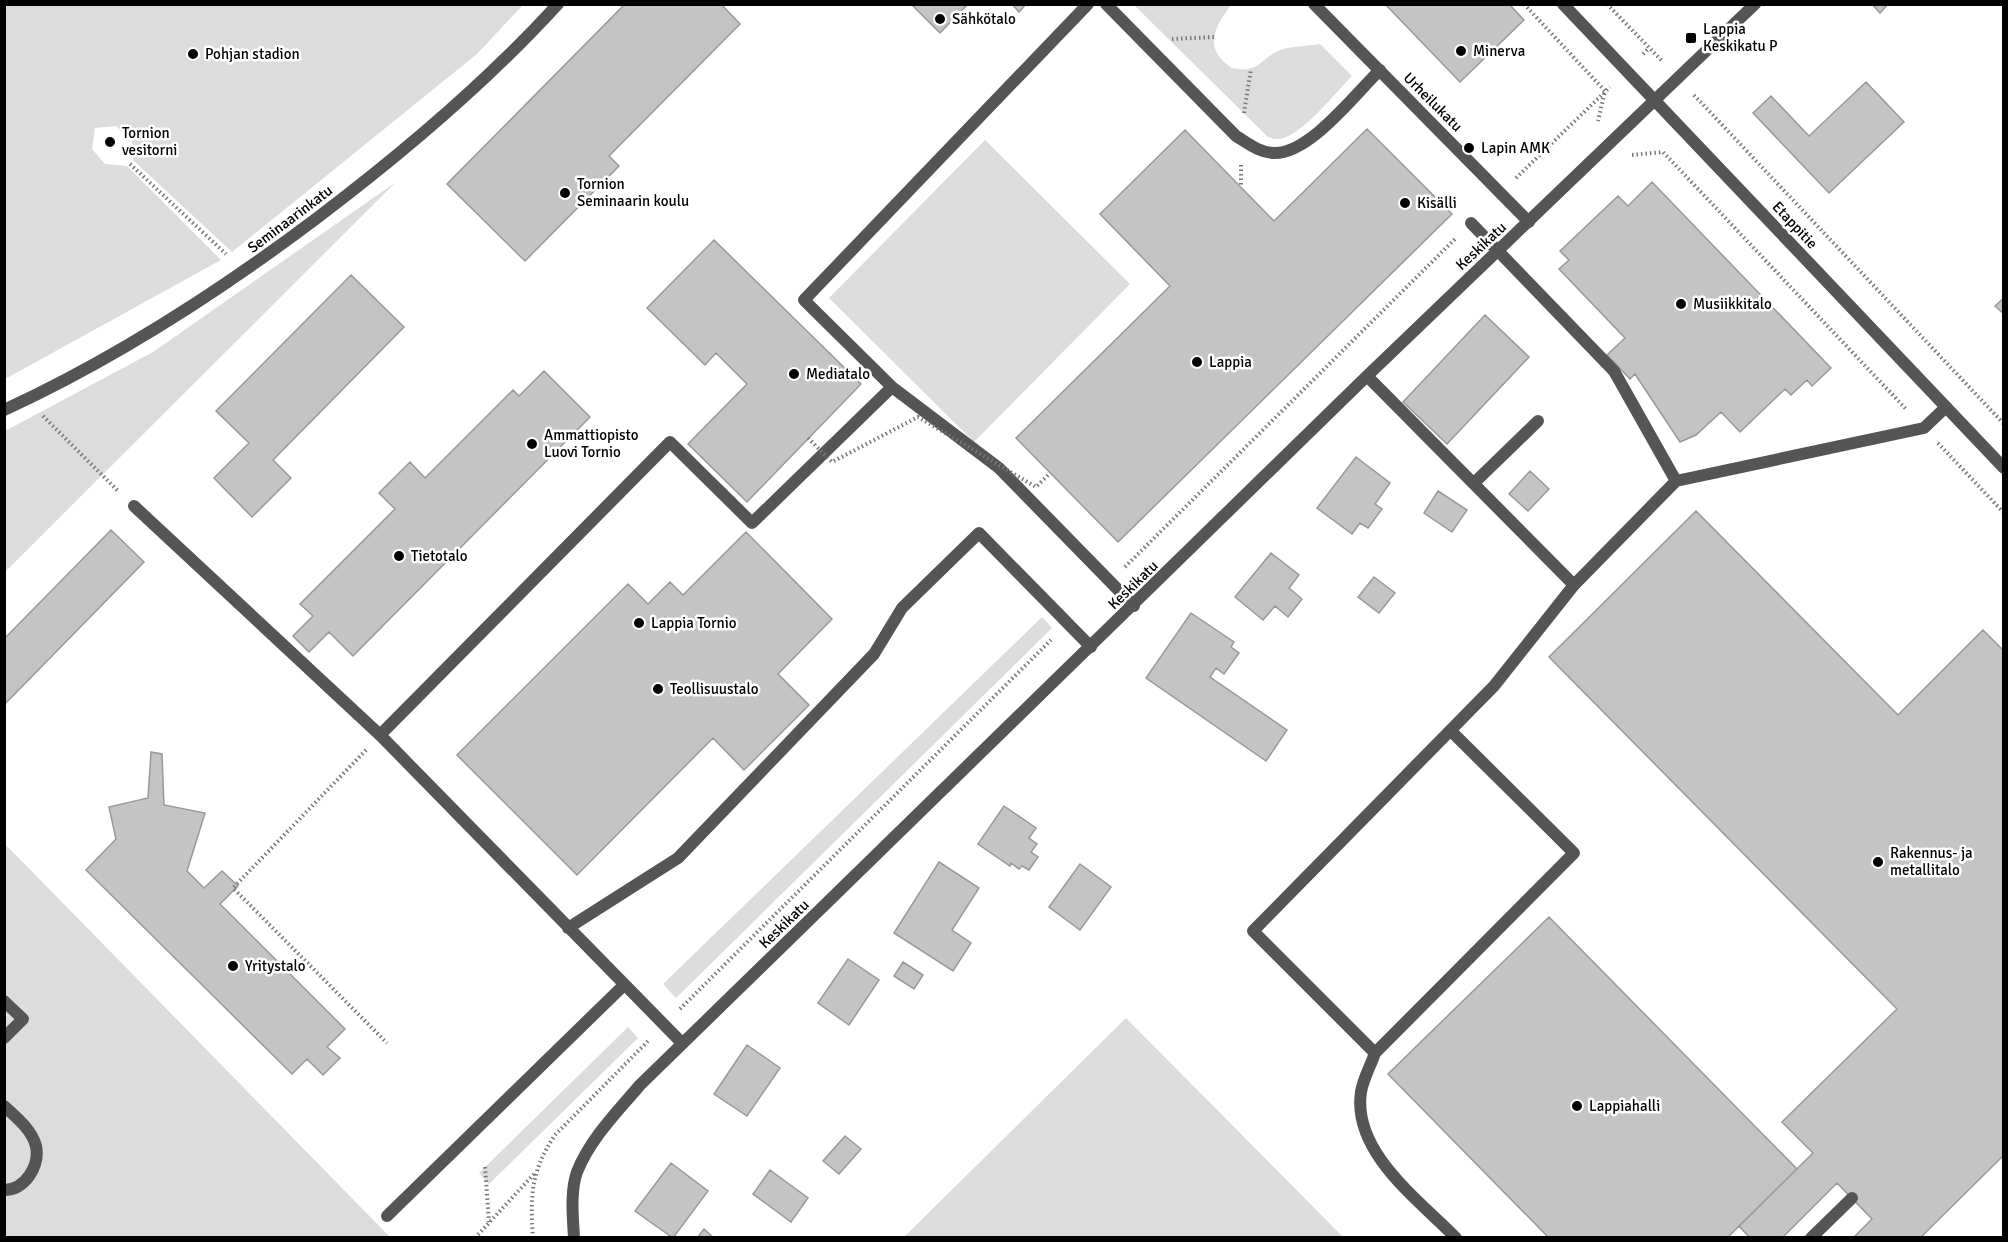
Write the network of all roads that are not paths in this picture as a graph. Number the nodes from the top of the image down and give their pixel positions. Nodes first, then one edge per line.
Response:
1 (558, 4) edge
2 (1088, 4) edge
3 (1106, 4) edge
4 (1314, 4) edge
5 (1563, 4) edge
6 (1755, 4) edge
7 (1380, 70) junction
8 (1656, 100) junction
9 (1529, 222) junction
10 (1471, 223) dead end
11 (1500, 250) junction
12 (1367, 376) junction
13 (892, 387) junction
14 (1946, 407) junction
15 (4, 410) edge
16 (1538, 421) dead end
17 (2004, 468) edge
18 (1676, 482) junction
19 (1474, 483) junction
20 (134, 506) road end
21 (1574, 585) junction
22 (1134, 606) junction
23 (1091, 647) junction
24 (1451, 731) junction
25 (380, 735) junction
26 (568, 928) junction
27 (624, 984) junction
28 (4, 1001) edge
29 (4, 1038) edge
30 (682, 1043) junction
31 (1375, 1053) junction
32 (4, 1106) edge
33 (4, 1190) edge
34 (1852, 1198) dead end
35 (387, 1216) dead end
36 (574, 1238) edge
37 (1456, 1238) edge
38 (1811, 1238) edge

1 - 15 street, Seminaarinkatu
2 - 13 street
3 - 7 street
4 - 7 street, Urheilukatu
5 - 8 street, Etappitie
6 - 8 street, Keskikatu
7 - 9 street, Urheilukatu
8 - 9 street, Keskikatu
8 - 14 street, Etappitie
9 - 11 street, Keskikatu
10 - 11 street
11 - 12 street, Keskikatu
11 - 18 street
12 - 19 street
12 - 22 street, Keskikatu
13 - 22 street
13 - 25 street
14 - 17 street, Etappitie
14 - 18 street
16 - 19 street
18 - 21 street
19 - 21 street
20 - 25 street
21 - 24 street
22 - 23 street, Keskikatu
23 - 26 street
23 - 30 street, Keskikatu
24 - 31 street
24 - 31 street
25 - 26 street
26 - 27 street
27 - 30 street
27 - 35 street
28 - 29 street
30 - 36 street, Keskikatu
31 - 37 street
32 - 33 street
34 - 38 street

